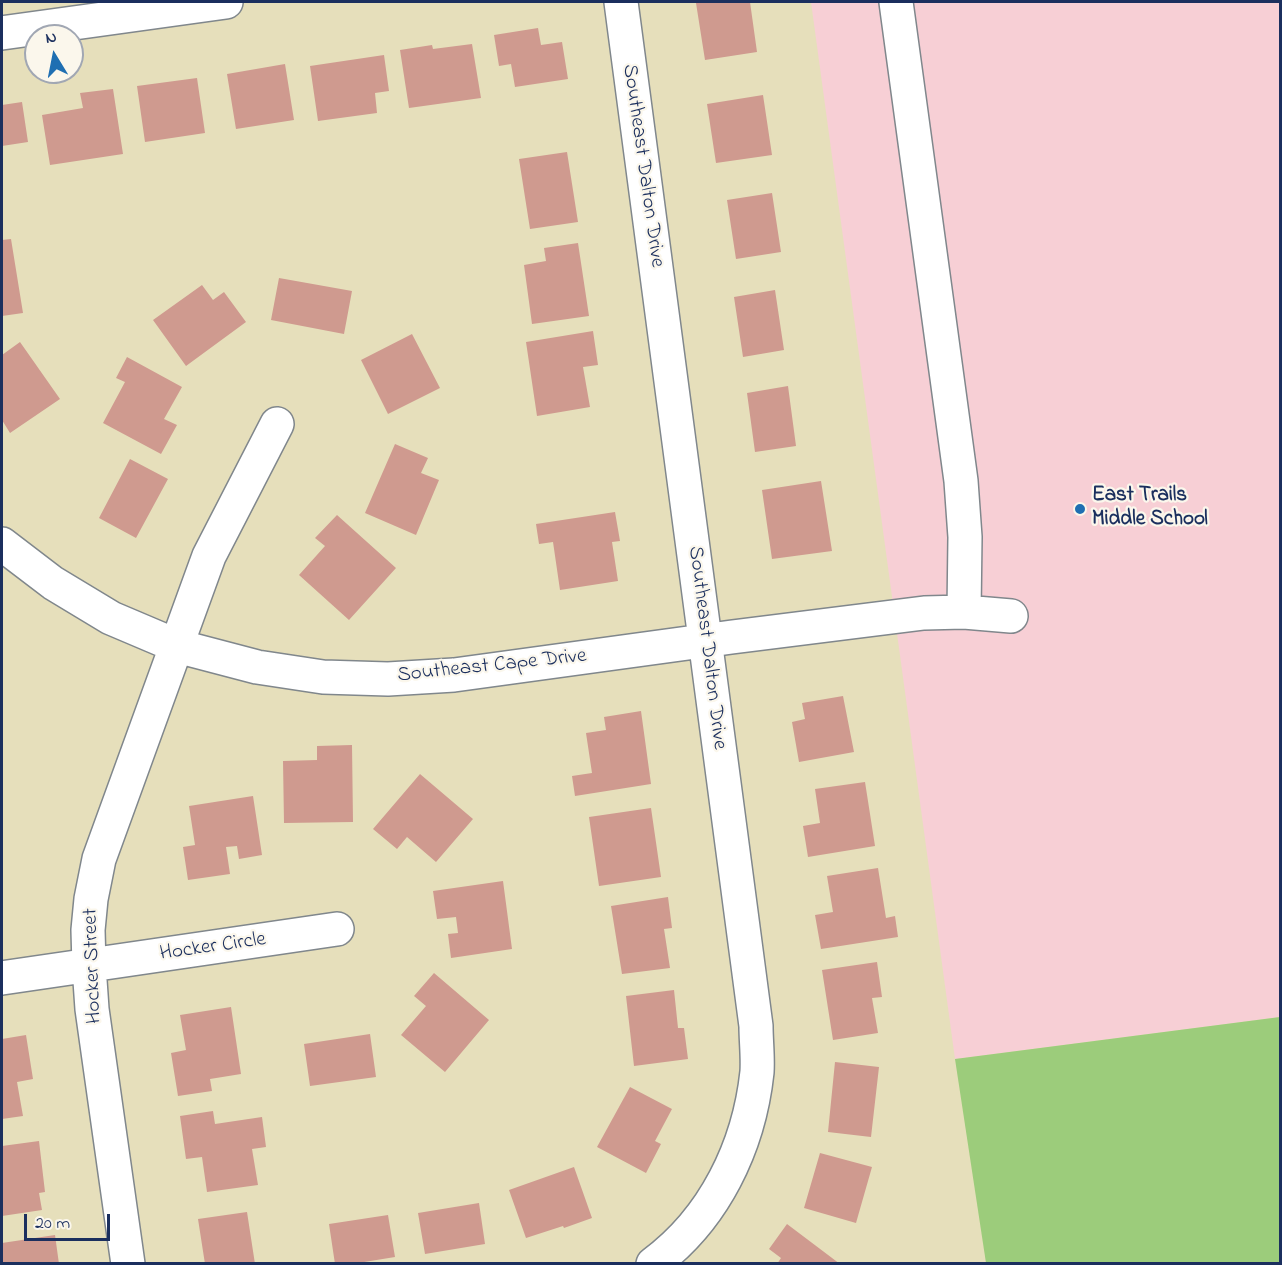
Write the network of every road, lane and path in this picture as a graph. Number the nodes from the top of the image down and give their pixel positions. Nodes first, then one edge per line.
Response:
1 (226, 2) edge
2 (621, 2) edge
3 (896, 2) edge
4 (2, 33) edge
5 (277, 424) dead end
6 (2, 544) edge
7 (964, 612) junction
8 (1011, 616) dead end
9 (705, 640) junction
10 (177, 646) junction
11 (337, 929) dead end
12 (89, 966) junction
13 (2, 978) edge
14 (128, 1263) edge
15 (653, 1263) edge

1 - 4 street
2 - 9 street, Southeast Dalton Drive
3 - 7 street
5 - 10 street, Hocker Street
6 - 10 street, Southeast Cape Drive
7 - 8 street, Southeast Cape Drive
7 - 9 street, Southeast Cape Drive
9 - 10 street, Southeast Cape Drive
9 - 15 street, Southeast Dalton Drive
10 - 12 street, Hocker Street
11 - 12 street, Hocker Circle
12 - 13 street, Hocker Circle
12 - 14 street, Hocker Street

